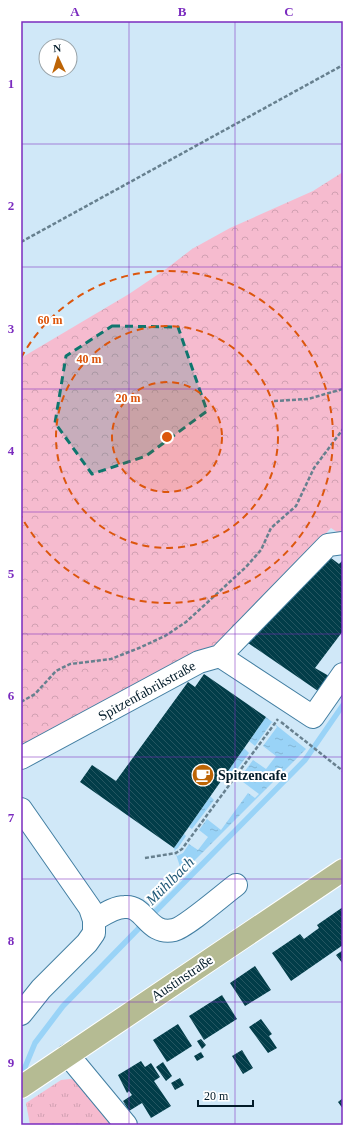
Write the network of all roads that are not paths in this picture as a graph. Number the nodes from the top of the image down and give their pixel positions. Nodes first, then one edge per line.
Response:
1 (343, 543) edge
2 (220, 656) junction
3 (343, 674) edge
4 (21, 758) edge
5 (21, 809) edge
6 (343, 870) edge
7 (236, 885) dead end
8 (94, 920) junction
9 (21, 1014) edge
10 (68, 1055) junction
11 (21, 1087) edge
12 (126, 1125) edge

1 - 2 street
2 - 3 street
2 - 4 street, Spitzenfabrikstraße
5 - 8 street
6 - 10 main road, Austinstraße
7 - 8 street
8 - 9 street
10 - 11 main road, Austinstraße
10 - 12 street

